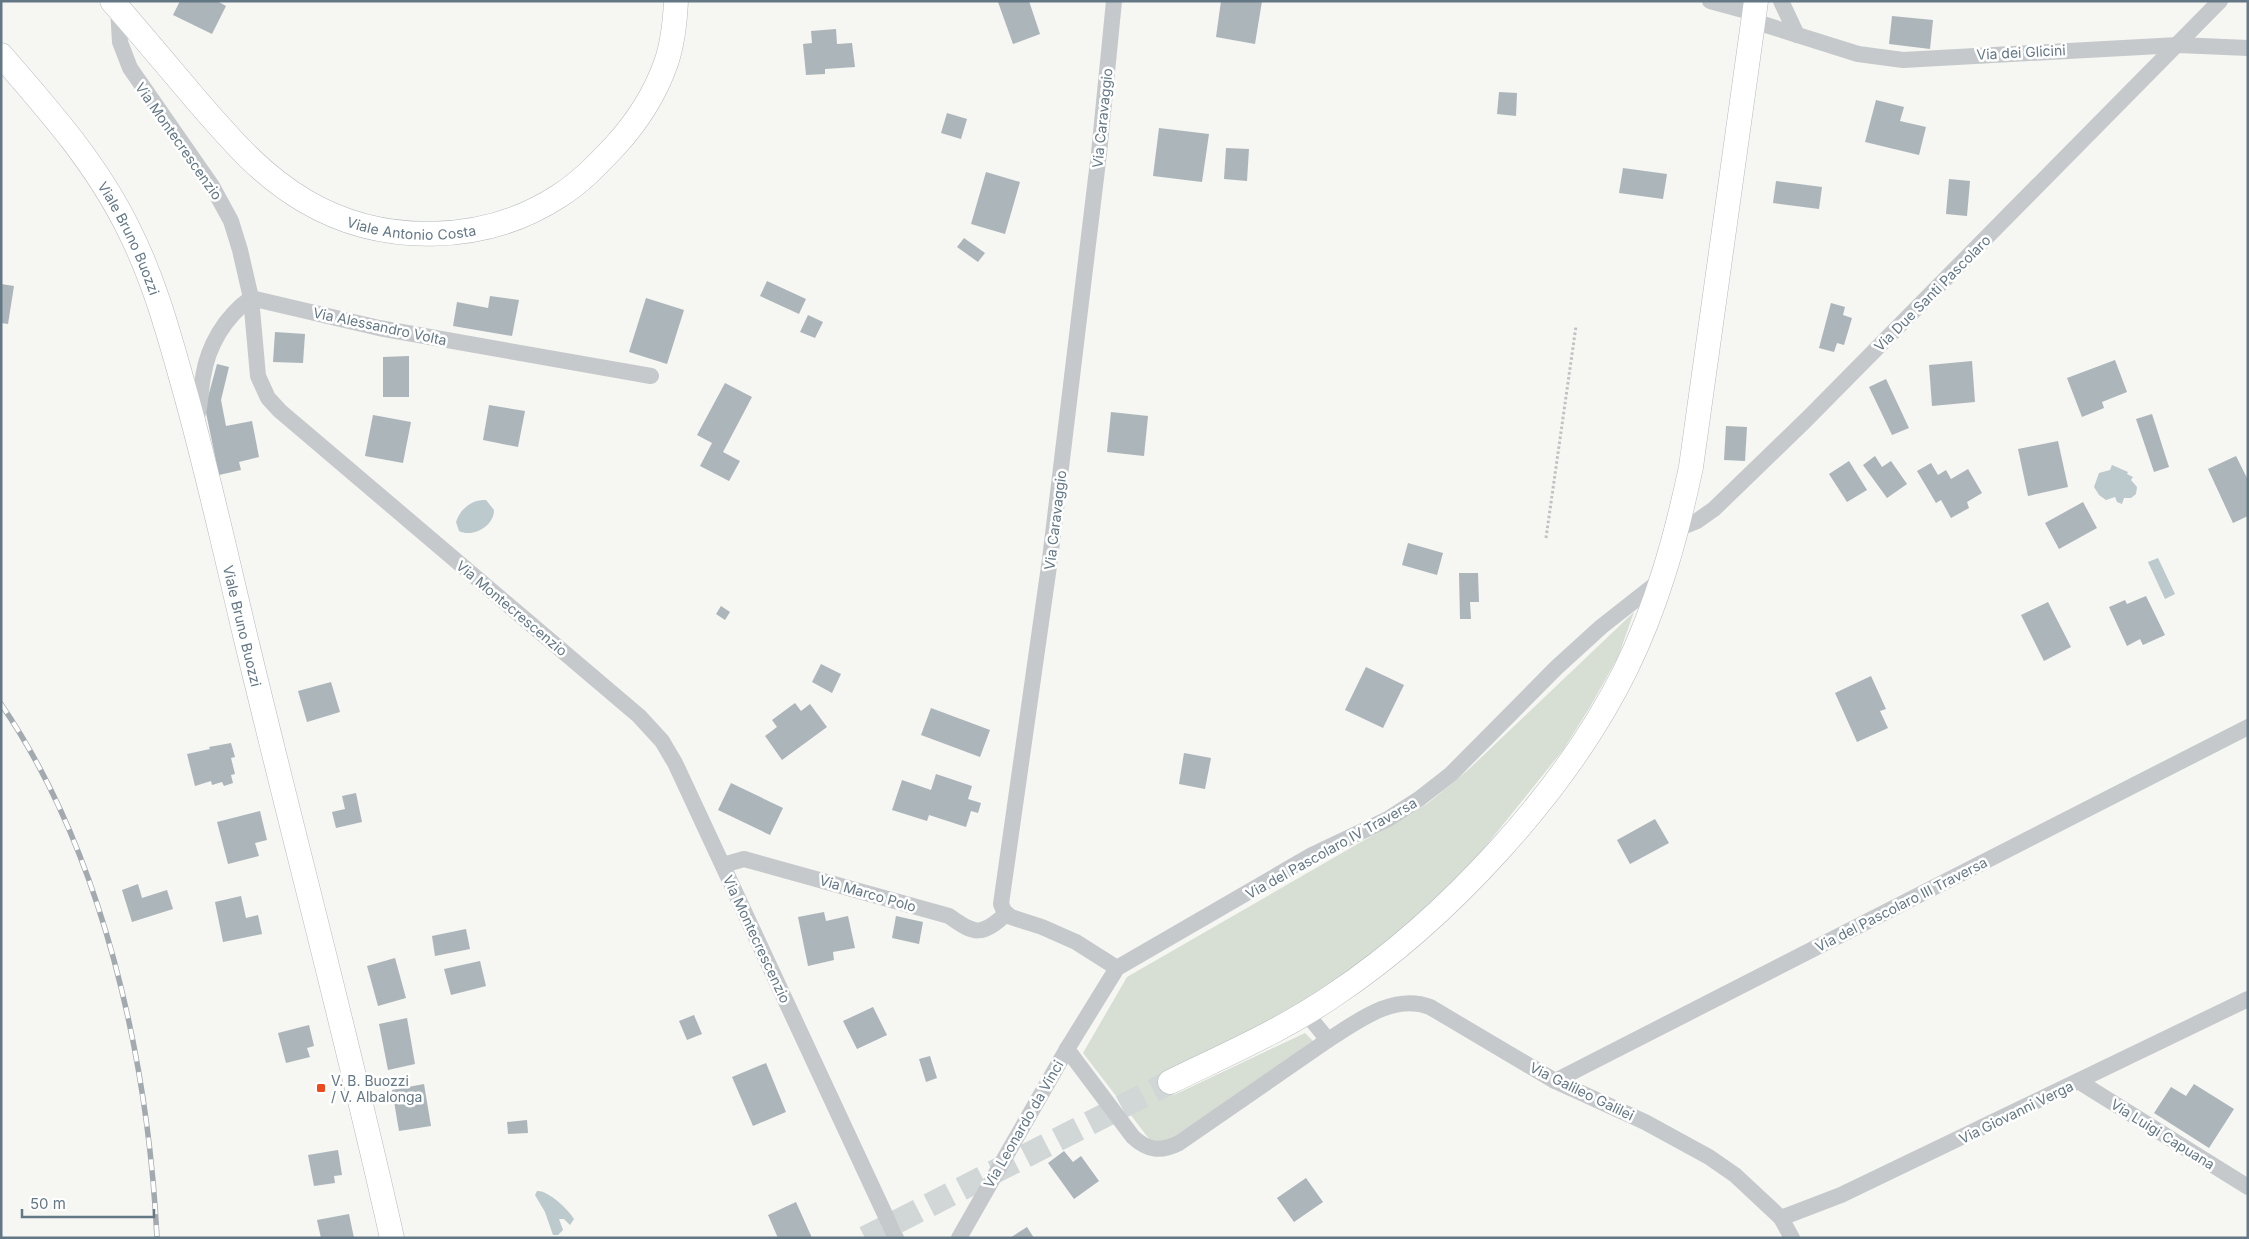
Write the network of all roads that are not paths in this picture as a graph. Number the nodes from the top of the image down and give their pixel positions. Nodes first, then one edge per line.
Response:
1 (676, 1) edge
2 (1114, 1) edge
3 (1710, 1) edge
4 (1781, 1) edge
5 (2220, 1) edge
6 (115, 5) edge
7 (1754, 12) edge
8 (1797, 35) junction
9 (2178, 45) junction
10 (2248, 48) edge
11 (1, 55) edge
12 (250, 298) junction
13 (651, 376) dead end
14 (194, 425) junction
15 (1677, 529) junction
16 (1663, 578) junction
17 (2248, 727) edge
18 (723, 865) junction
19 (1006, 914) junction
20 (1117, 968) junction
21 (2248, 999) edge
22 (1306, 1013) junction
23 (1328, 1040) junction
24 (1067, 1049) junction
25 (1555, 1080) junction
26 (2078, 1081) junction
27 (1170, 1082) tunnel mouth
28 (2248, 1186) edge
29 (1781, 1218) junction
30 (392, 1238) edge
31 (896, 1238) edge
32 (959, 1238) edge
33 (1792, 1238) edge

1 - 6 main road, Viale Antonio Costa
2 - 19 street, Via Caravaggio
3 - 7 street, Via dei Glicini
4 - 8 street
5 - 9 street, Via Due Santi Pascolaro
6 - 12 street, Via Montecrescenzio
7 - 8 street, Via dei Glicini
7 - 15 main road
8 - 9 street, Via dei Glicini
9 - 10 street, Via dei Glicini
9 - 15 street, Via Due Santi Pascolaro
11 - 14 main road, Viale Bruno Buozzi
12 - 13 street, Via Alessandro Volta
12 - 14 street
12 - 18 street, Via Montecrescenzio
14 - 30 main road, Viale Bruno Buozzi
15 - 16 main road
16 - 20 street, Via del Pascolaro IV Traversa
16 - 22 main road
17 - 25 street, Via del Pascolaro III Traversa
18 - 19 street, Via Marco Polo
18 - 31 street, Via Montecrescenzio
19 - 20 street
20 - 24 street, Via del Pascolaro IV Traversa
21 - 26 street, Via Giovanni Verga
22 - 23 street
22 - 27 main road
23 - 24 street, Via Leonardo da Vinci
23 - 25 street, Via Galileo Galilei
24 - 32 street, Via Leonardo da Vinci
25 - 29 street, Via Galileo Galilei
26 - 28 street, Via Luigi Capuana
26 - 29 street, Via Giovanni Verga
29 - 33 street, Via Galileo Galilei

